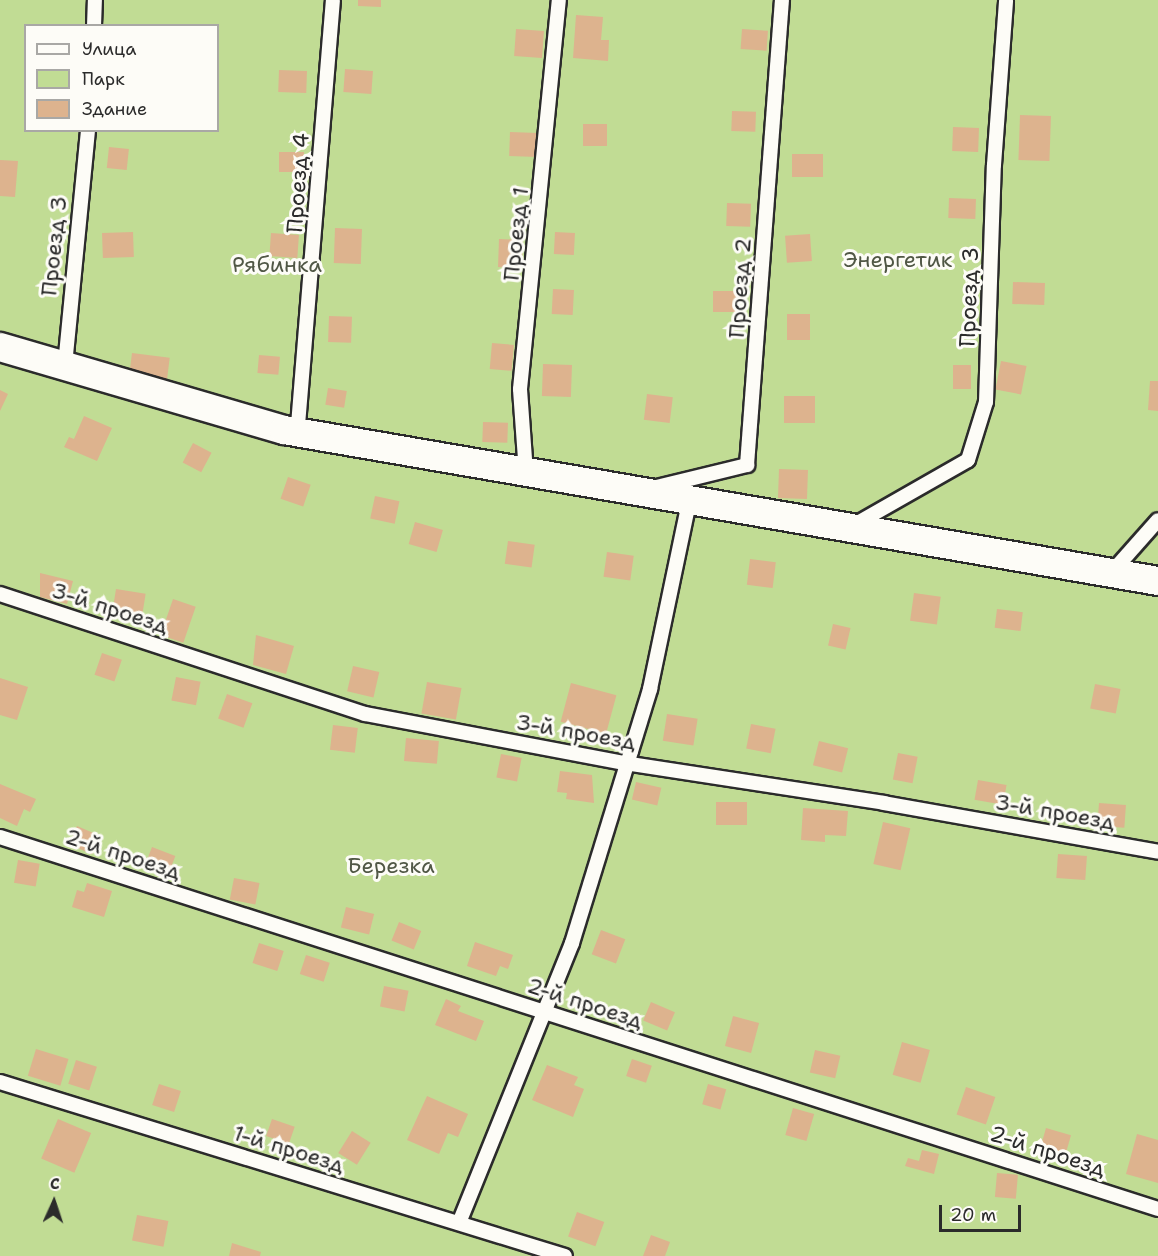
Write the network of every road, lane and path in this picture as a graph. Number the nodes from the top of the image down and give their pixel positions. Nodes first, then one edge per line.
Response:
1 (95, 0) edge
2 (333, 0) edge
3 (560, 0) edge
4 (782, 0) edge
5 (1006, 0) edge
6 (94, 24) edge
7 (88, 132) edge
8 (0, 346) edge
9 (65, 365) junction
10 (284, 429) junction
11 (526, 473) junction
12 (637, 492) junction
13 (690, 497) junction
14 (1158, 520) edge
15 (852, 526) junction
16 (1111, 573) junction
17 (1158, 581) edge
18 (0, 594) edge
19 (624, 763) junction
20 (0, 837) edge
21 (1158, 852) edge
22 (544, 1012) junction
23 (0, 1082) edge
24 (1158, 1209) edge
25 (459, 1223) junction
26 (565, 1256) edge

1 - 6 lane
2 - 10 lane, Проезд 4
3 - 11 lane, Проезд 1
4 - 12 lane, Проезд 2
5 - 15 lane, Проезд 3
7 - 9 lane, Проезд 3
8 - 9 street
9 - 10 street
10 - 11 street
11 - 12 street
12 - 13 street
13 - 15 street
13 - 19 lane
14 - 16 lane
15 - 16 street
16 - 17 street
18 - 19 lane, 3-й проезд
19 - 21 lane, 3-й проезд
19 - 22 lane
20 - 22 lane, 2-й проезд
22 - 24 lane, 2-й проезд
22 - 25 lane
23 - 25 lane, 1-й проезд
25 - 26 lane, 1-й проезд

